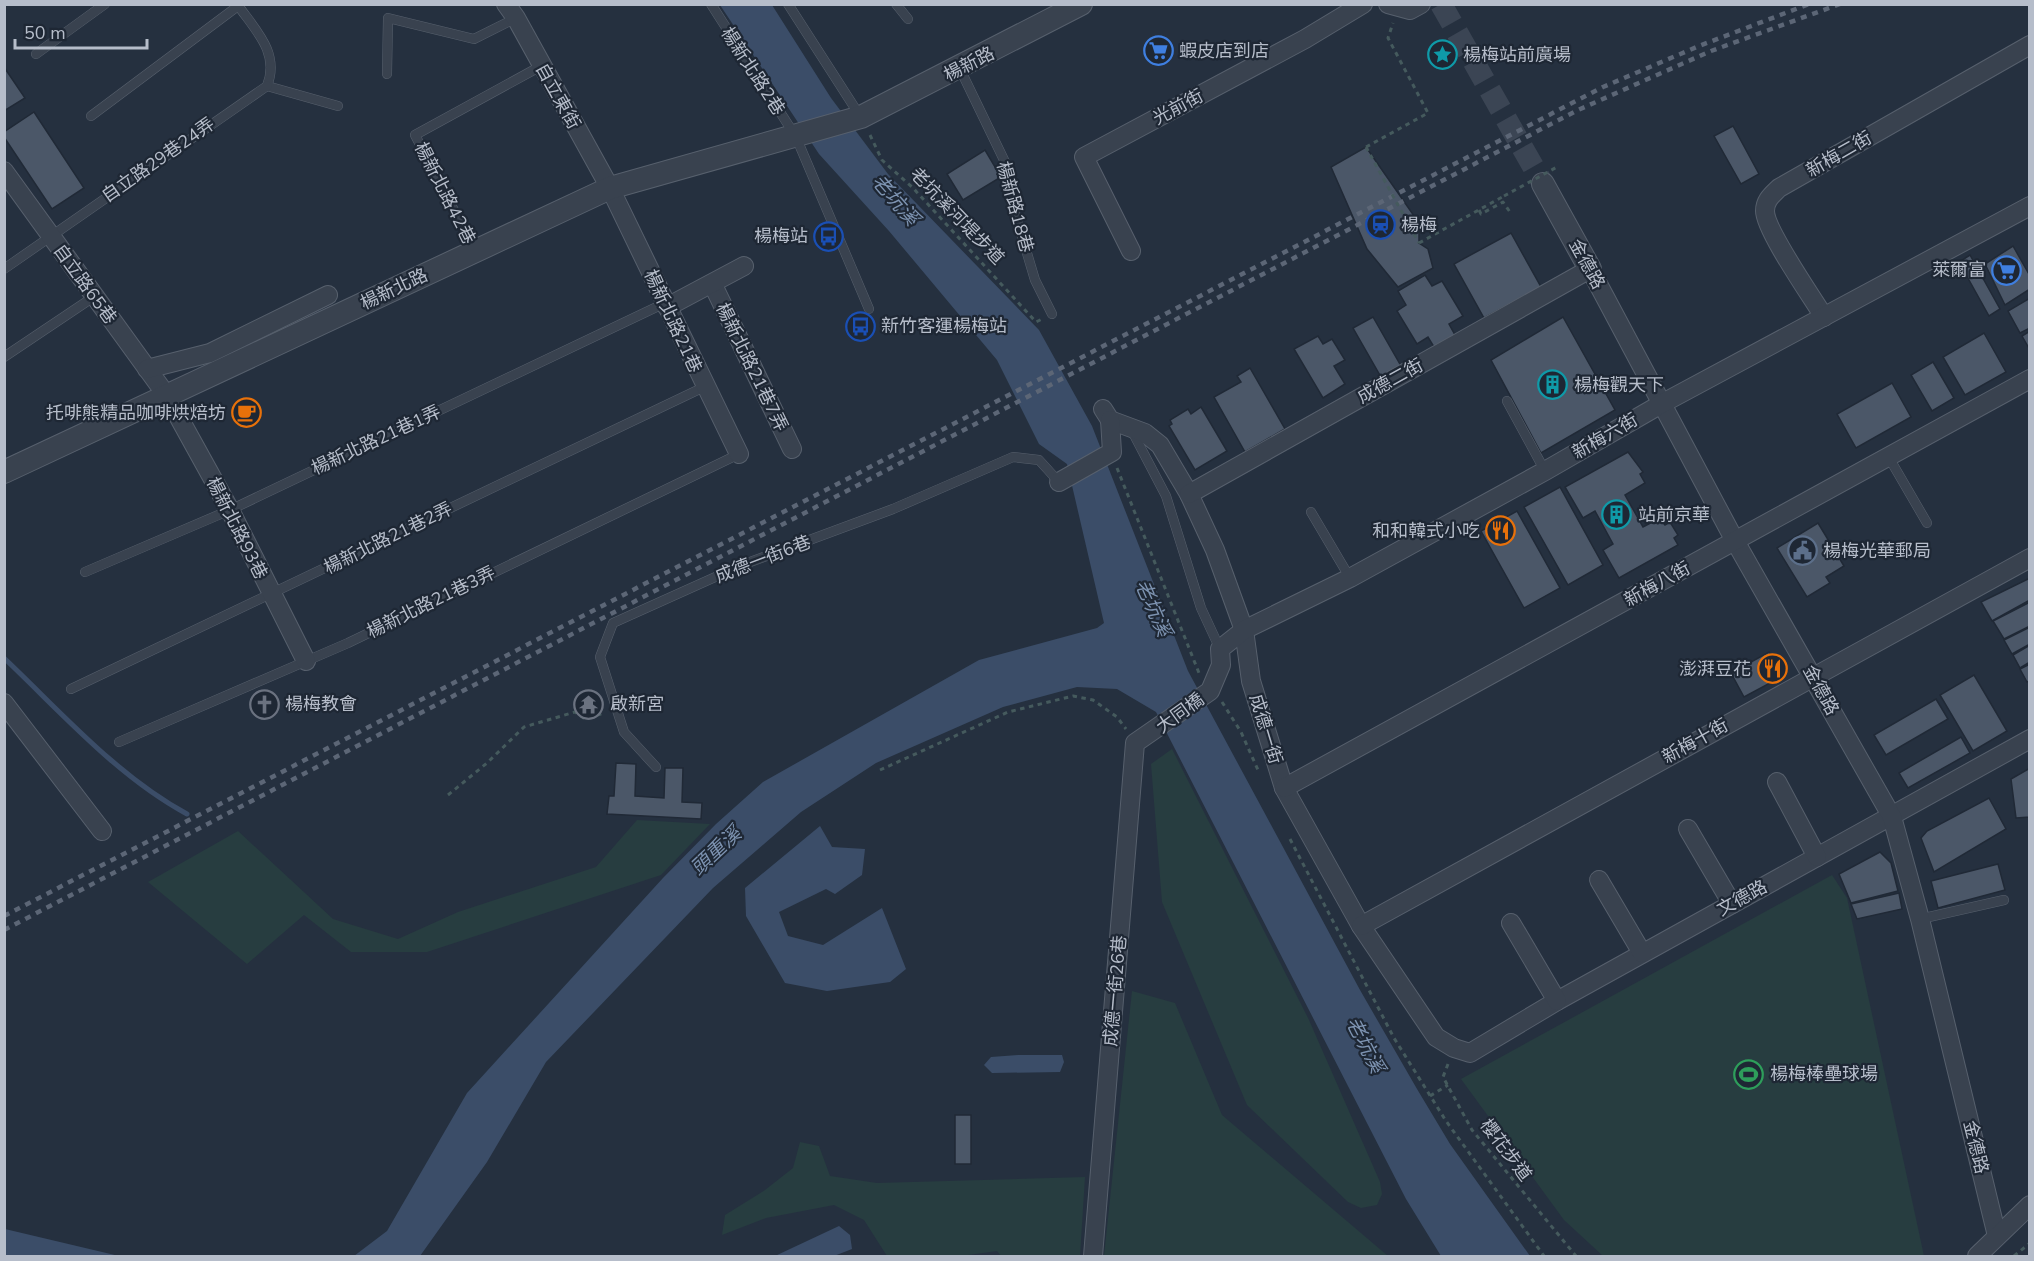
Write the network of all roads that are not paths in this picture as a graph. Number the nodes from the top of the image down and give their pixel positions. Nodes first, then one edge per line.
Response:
1 (105, 4) edge
2 (711, 4) edge
3 (788, 4) edge
4 (896, 4) edge
5 (1081, 4) edge
6 (1363, 4) edge
7 (1421, 4) edge
8 (237, 5) edge
9 (1393, 6) edge
10 (511, 11) edge
11 (908, 20) dead end
12 (2030, 45) edge
13 (36, 54) dead end
14 (541, 66) junction
15 (960, 69) junction
16 (387, 74) dead end
17 (267, 86) junction
18 (338, 106) dead end
19 (92, 116) dead end
20 (858, 118) junction
21 (796, 137) junction
22 (4, 171) edge
23 (1550, 176) tunnel mouth
24 (610, 188) junction
25 (2030, 206) edge
26 (51, 236) junction
27 (474, 251) junction
28 (1131, 251) dead end
29 (744, 266) dead end
30 (4, 269) edge
31 (1590, 269) junction
32 (713, 285) junction
33 (328, 295) dead end
34 (95, 296) junction
35 (666, 305) junction
36 (869, 309) dead end
37 (1049, 316) road end
38 (1824, 317) junction
39 (4, 357) edge
40 (147, 369) junction
41 (2030, 379) edge
42 (704, 387) junction
43 (166, 396) junction
44 (1507, 401) dead end
45 (1663, 403) junction
46 (1130, 426) junction
47 (792, 449) dead end
48 (739, 453) joint
49 (1888, 456) junction
50 (1545, 471) junction
51 (4, 472) edge
52 (1059, 482) joint
53 (1189, 494) junction
54 (230, 510) junction
55 (1311, 512) dead end
56 (1927, 524) dead end
57 (1735, 541) junction
58 (2030, 558) edge
59 (85, 572) dead end
60 (1350, 578) junction
61 (271, 594) junction
62 (1244, 630) junction
63 (1220, 649) junction
64 (306, 661) junction
65 (1814, 676) junction
66 (71, 689) dead end
67 (4, 703) edge
68 (1142, 739) joint
69 (2030, 739) edge
70 (119, 742) dead end
71 (656, 767) dead end
72 (1777, 782) dead end
73 (1284, 788) junction
74 (1892, 817) junction
75 (1688, 829) dead end
76 (102, 831) dead end
77 (1817, 856) junction
78 (1599, 880) dead end
79 (2004, 900) dead end
80 (1732, 904) junction
81 (1920, 919) junction
82 (1511, 923) dead end
83 (1361, 926) junction
84 (1642, 953) junction
85 (1557, 1001) junction
86 (1454, 1048) joint
87 (2030, 1205) edge
88 (1997, 1236) junction
89 (1093, 1257) edge
90 (1977, 1257) edge

1 - 13 lane
2 - 21 lane, 楊新北路2巷
3 - 20 lane
4 - 11 lane
5 - 15 street, 楊新路
6 - 28 street, 光前街
7 - 9 street
8 - 17 lane
8 - 19 lane
10 - 14 street, 自立東街
10 - 16 lane
12 - 38 street, 新梅二街
14 - 24 street, 自立東街
14 - 27 lane, 楊新北路42巷
15 - 20 street, 楊新路
15 - 37 lane, 楊新路18巷
17 - 18 lane
17 - 26 lane, 自立路29巷24弄
20 - 21 street, 楊新路
21 - 24 street, 楊新北路
21 - 36 lane, 楊新北路2巷
22 - 26 street, 自立路65巷
23 - 31 street, 金德路
24 - 27 street, 楊新北路
24 - 35 street, 楊新北路21巷
25 - 38 street, 新梅六街
26 - 30 lane, 自立路29巷24弄
26 - 34 street, 自立路65巷
27 - 43 street, 楊新北路
29 - 32 street, 楊新北路21巷7弄
31 - 45 street, 金德路
31 - 53 street, 成德二街
32 - 35 street, 楊新北路21巷7弄
32 - 47 street, 楊新北路21巷7弄
33 - 40 street
34 - 39 lane
34 - 40 street, 自立路65巷
35 - 42 street, 楊新北路21巷
35 - 54 lane, 楊新北路21巷1弄
38 - 45 street, 新梅六街
40 - 43 street, 自立路65巷
41 - 49 street, 新梅八街
42 - 48 street, 楊新北路21巷
42 - 61 lane, 楊新北路21巷2弄
43 - 51 street, 楊新北路
43 - 54 street, 楊新北路93巷
44 - 50 lane
45 - 50 street, 新梅六街
45 - 57 street, 金德路
46 - 52 street, 成德一街
46 - 53 street, 成德一街
46 - 63 lane
48 - 64 lane, 楊新北路21巷3弄
49 - 56 lane
49 - 57 street, 新梅八街
50 - 60 street, 新梅六街
52 - 71 lane, 成德一街6巷
53 - 62 street, 成德一街
54 - 59 lane, 楊新北路21巷1弄
54 - 61 street, 楊新北路93巷
55 - 60 lane
57 - 65 street, 金德路
57 - 73 street, 新梅八街
58 - 65 street, 新梅十街
60 - 62 street, 新梅六街
61 - 64 street, 楊新北路93巷
61 - 66 lane, 楊新北路21巷2弄
62 - 63 street
62 - 73 street, 成德一街
63 - 68 street, 大同橋
64 - 70 lane, 楊新北路21巷3弄
65 - 74 street, 金德路
65 - 83 street, 新梅十街
67 - 76 street
68 - 89 street, 成德一街26巷
69 - 74 street, 文德路
72 - 77 street
73 - 83 street, 成德一街
74 - 77 street, 文德路
74 - 81 street, 金德路
75 - 80 street
77 - 80 street, 文德路
78 - 84 street
79 - 81 lane
80 - 84 street, 文德路
81 - 88 street, 金德路
82 - 85 street
83 - 86 street, 成德一街
84 - 85 street, 文德路
85 - 86 street, 文德路
87 - 88 street
88 - 90 street

